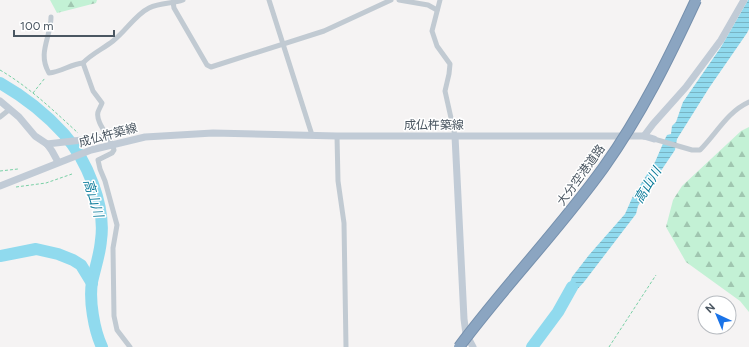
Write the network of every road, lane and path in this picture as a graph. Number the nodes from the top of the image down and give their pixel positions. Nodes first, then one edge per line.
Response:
1 (183, 0) edge
2 (269, 0) edge
3 (391, 0) edge
4 (399, 0) edge
5 (440, 0) edge
6 (696, 0) edge
7 (744, 0) edge
8 (173, 2) junction
9 (437, 10) junction
10 (51, 18) dead end
11 (284, 44) junction
12 (82, 63) junction
13 (0, 70) edge
14 (49, 73) junction
15 (33, 93) junction
16 (0, 100) edge
17 (749, 102) edge
18 (10, 109) junction
19 (0, 117) edge
20 (312, 135) junction
21 (337, 136) junction
22 (454, 136) junction
23 (644, 136) junction
24 (108, 137) junction
25 (654, 139) joint
26 (82, 140) junction
27 (47, 144) junction
28 (113, 144) junction
29 (58, 162) junction
30 (18, 169) dead end
31 (0, 171) edge
32 (72, 174) dead end
33 (11, 182) junction
34 (0, 186) edge
35 (656, 274) dead end
36 (130, 347) edge
37 (346, 347) edge
38 (459, 347) edge
39 (473, 347) edge
40 (608, 347) edge

1 - 8 street
2 - 11 street
3 - 11 street
4 - 9 street
5 - 9 street
6 - 38 highway, 大分空港道路, bridge
7 - 23 main road
8 - 11 street
8 - 12 street
9 - 22 street
10 - 14 street
11 - 20 street
12 - 14 street
12 - 24 street
13 - 15 path
14 - 15 path
15 - 26 path
16 - 18 main road
17 - 25 street
18 - 19 street
18 - 27 main road
20 - 21 main road, 成仏杵築線
20 - 28 main road, 成仏杵築線
21 - 22 main road, 成仏杵築線
21 - 37 street
22 - 23 main road, 成仏杵築線
22 - 39 main road
23 - 25 main road, 成仏杵築線
24 - 26 main road
24 - 28 street
26 - 27 main road
27 - 29 main road
28 - 29 main road, 成仏杵築線
28 - 36 street
29 - 33 main road, 成仏杵築線
30 - 31 path
32 - 33 path
33 - 34 main road, 成仏杵築線
35 - 40 path

